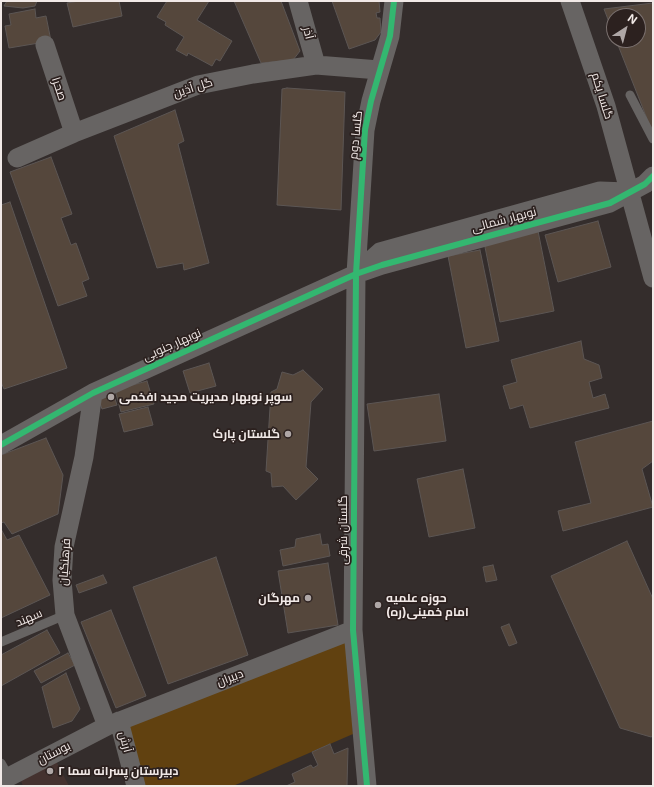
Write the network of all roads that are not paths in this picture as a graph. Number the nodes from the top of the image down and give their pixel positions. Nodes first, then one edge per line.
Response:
1 (298, 1) edge
2 (394, 1) edge
3 (570, 1) edge
4 (45, 45) dead end
5 (316, 65) junction
6 (379, 70) junction
7 (630, 95) dead end
8 (74, 132) junction
9 (653, 139) edge
10 (17, 158) dead end
11 (653, 176) edge
12 (628, 192) junction
13 (356, 274) junction
14 (653, 278) edge
15 (94, 393) junction
16 (1, 445) edge
17 (65, 615) junction
18 (353, 630) junction
19 (1, 642) edge
20 (113, 724) junction
21 (4, 774) edge
22 (136, 786) edge
23 (367, 786) edge

1 - 5 street, آذر
2 - 6 street, گلسا دوم
3 - 12 street, گلسا يكم
4 - 8 street, صحرا
5 - 6 street, گل آذین
5 - 8 street, گل آذین
6 - 13 street, گلسا دوم
7 - 9 lane
8 - 10 street, گل آذین
11 - 12 street, نوبهار شمالی
12 - 13 street, نوبهار شمالی
12 - 14 street, گلسا يكم
13 - 15 street, نوبهار جنوبی
13 - 18 street, گلستان شرقی
15 - 16 street, نوبهار جنوبی
15 - 17 street, فرهنگیان
17 - 19 lane, سهند
17 - 20 street, فرهنگیان
18 - 20 street, دبیران
18 - 23 street, گلستان شرقی
20 - 21 street, بوستان
20 - 22 street, آرش

